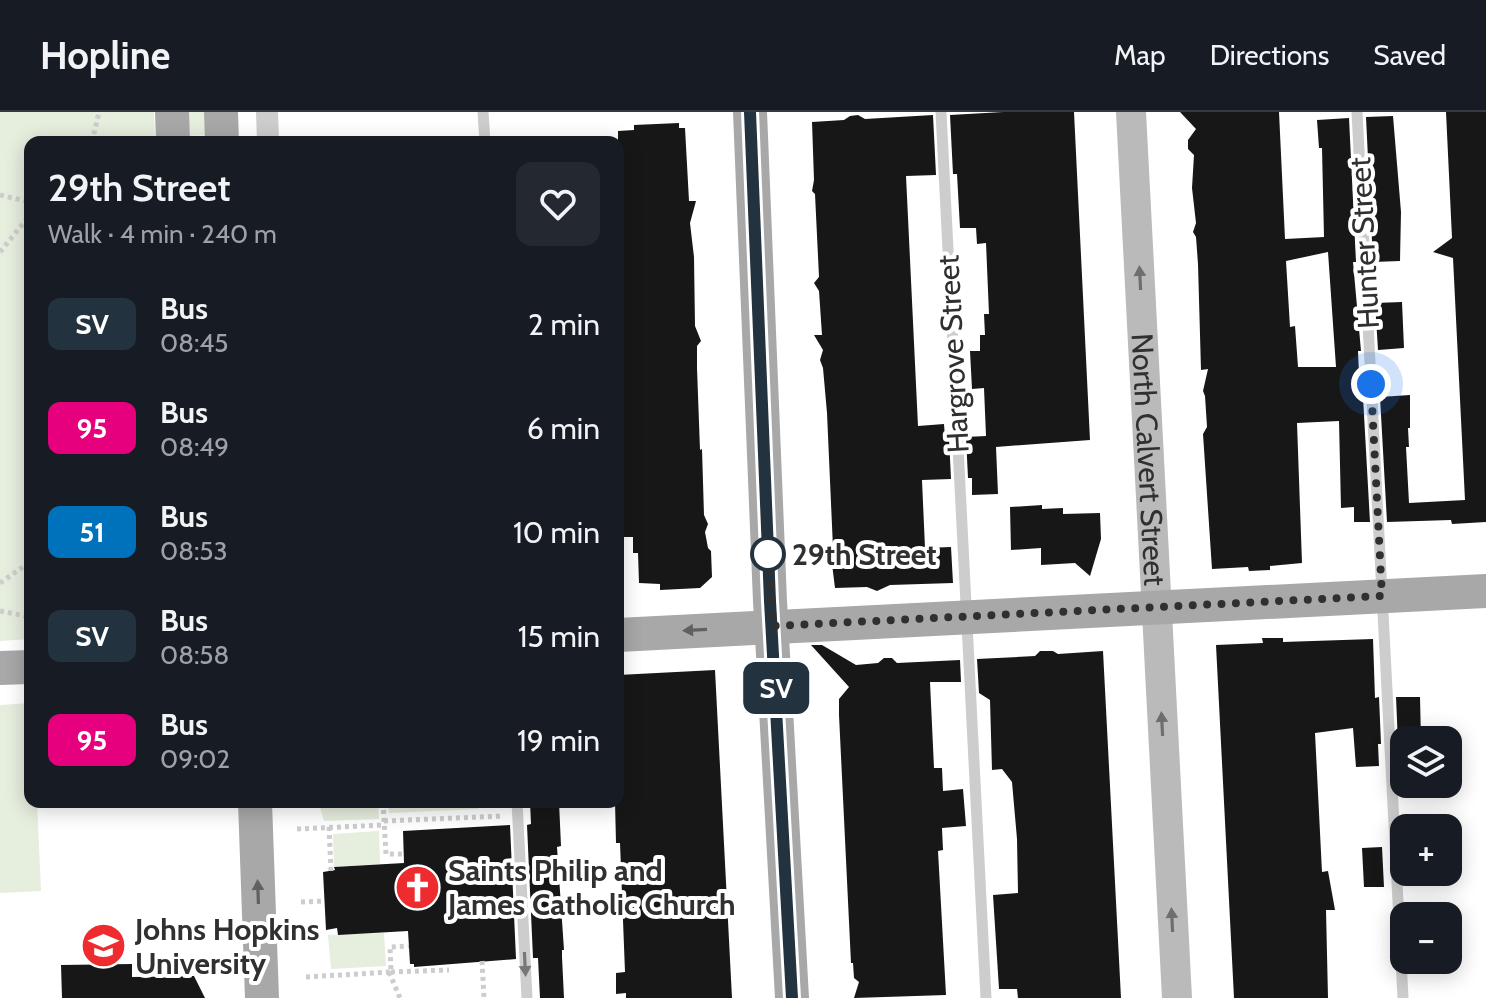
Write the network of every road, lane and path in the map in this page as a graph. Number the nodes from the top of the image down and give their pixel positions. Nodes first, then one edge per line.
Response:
1 (99, 112) edge
2 (172, 112) edge
3 (221, 112) edge
4 (267, 112) edge
5 (483, 112) edge
6 (750, 112) edge
7 (941, 112) edge
8 (1131, 112) edge
9 (1357, 112) edge
10 (93, 136) edge
11 (173, 136) edge
12 (222, 136) edge
13 (268, 136) edge
14 (485, 136) edge
15 (0, 195) edge
16 (24, 201) edge
17 (24, 222) edge
18 (0, 252) edge
19 (24, 566) edge
20 (0, 583) edge
21 (1486, 591) edge
22 (1382, 596) junction
23 (1156, 607) junction
24 (0, 611) edge
25 (24, 616) edge
26 (966, 617) junction
27 (773, 626) junction
28 (624, 635) edge
29 (24, 667) edge
30 (0, 668) edge
31 (255, 808) edge
32 (383, 808) edge
33 (517, 808) edge
34 (506, 815) dead end
35 (384, 823) junction
36 (329, 827) junction
37 (297, 829) dead end
38 (404, 854) dead end
39 (331, 871) dead end
40 (325, 901) dead end
41 (301, 902) dead end
42 (409, 946) dead end
43 (482, 961) dead end
44 (449, 970) dead end
45 (390, 972) junction
46 (306, 977) dead end
47 (262, 998) edge
48 (400, 998) edge
49 (484, 998) edge
50 (527, 998) edge
51 (792, 998) edge
52 (986, 998) edge
53 (1177, 998) edge
54 (1403, 998) edge

1 - 10 path
2 - 11 main road
3 - 12 main road
4 - 13 street
5 - 14 lane
6 - 27 main road
7 - 26 lane, Hargrove Street
23 -> 8 main road, North Calvert Street
9 - 22 lane, Hunter Street
15 - 16 path
17 - 18 path
19 - 20 path
21 - 22 main road
22 - 23 main road
22 - 54 lane, Hunter Street
23 - 26 main road
53 -> 23 main road, North Calvert Street
24 - 25 path
26 - 27 main road
26 - 52 lane, Hargrove Street
27 -> 28 main road
27 - 51 main road
29 - 30 main road
47 -> 31 main road
32 - 35 path
33 -> 50 lane
34 - 35 path
35 - 36 path
35 - 38 path
36 - 37 path
36 - 39 path
40 - 41 path
42 - 45 path
43 - 49 path
44 - 45 path
45 - 46 path
45 - 48 path

